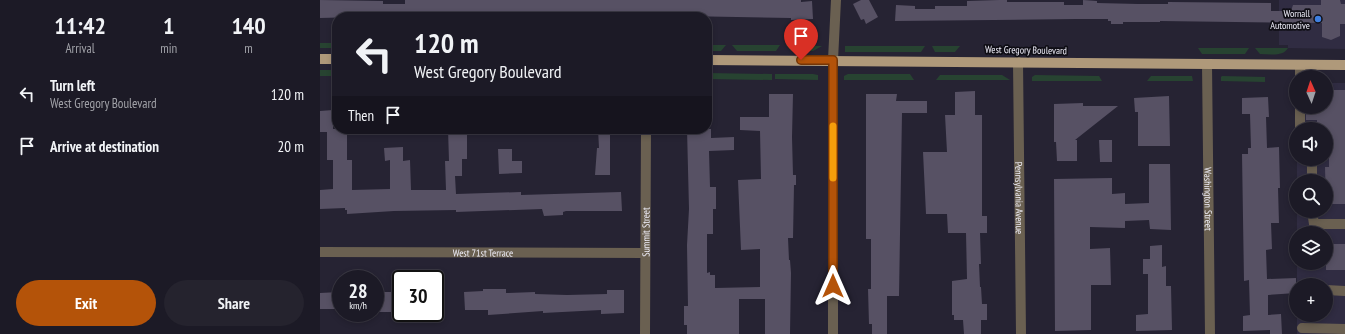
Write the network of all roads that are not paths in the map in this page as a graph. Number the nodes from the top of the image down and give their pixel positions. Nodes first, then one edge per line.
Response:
1 (836, 0) edge
2 (320, 58) edge
3 (332, 59) edge
4 (712, 60) edge
5 (833, 60) junction
6 (1018, 62) junction
7 (1207, 64) junction
8 (1300, 65) junction
9 (1345, 65) edge
10 (1300, 70) edge
11 (646, 134) edge
12 (1313, 218) edge
13 (1345, 224) edge
14 (320, 252) edge
15 (645, 253) junction
16 (1333, 290) edge
17 (1345, 291) edge
18 (1302, 328) dead end
19 (1345, 329) edge
20 (645, 334) edge
21 (833, 334) edge
22 (1021, 334) edge
23 (1210, 334) edge

1 - 5 street
2 - 3 main road
4 - 5 main road, West Gregory Boulevard
5 - 6 main road, West Gregory Boulevard
5 - 21 street
6 - 7 main road, West Gregory Boulevard
6 - 22 street, Pennsylvania Avenue
7 - 8 main road, West Gregory Boulevard
7 - 23 street, Washington Street
8 - 9 main road, West Gregory Boulevard
8 - 10 street
11 - 15 street, Summit Street
12 - 13 street
14 - 15 street, West 71st Terrace
15 - 20 street, Summit Street
16 - 17 street
18 - 19 street

